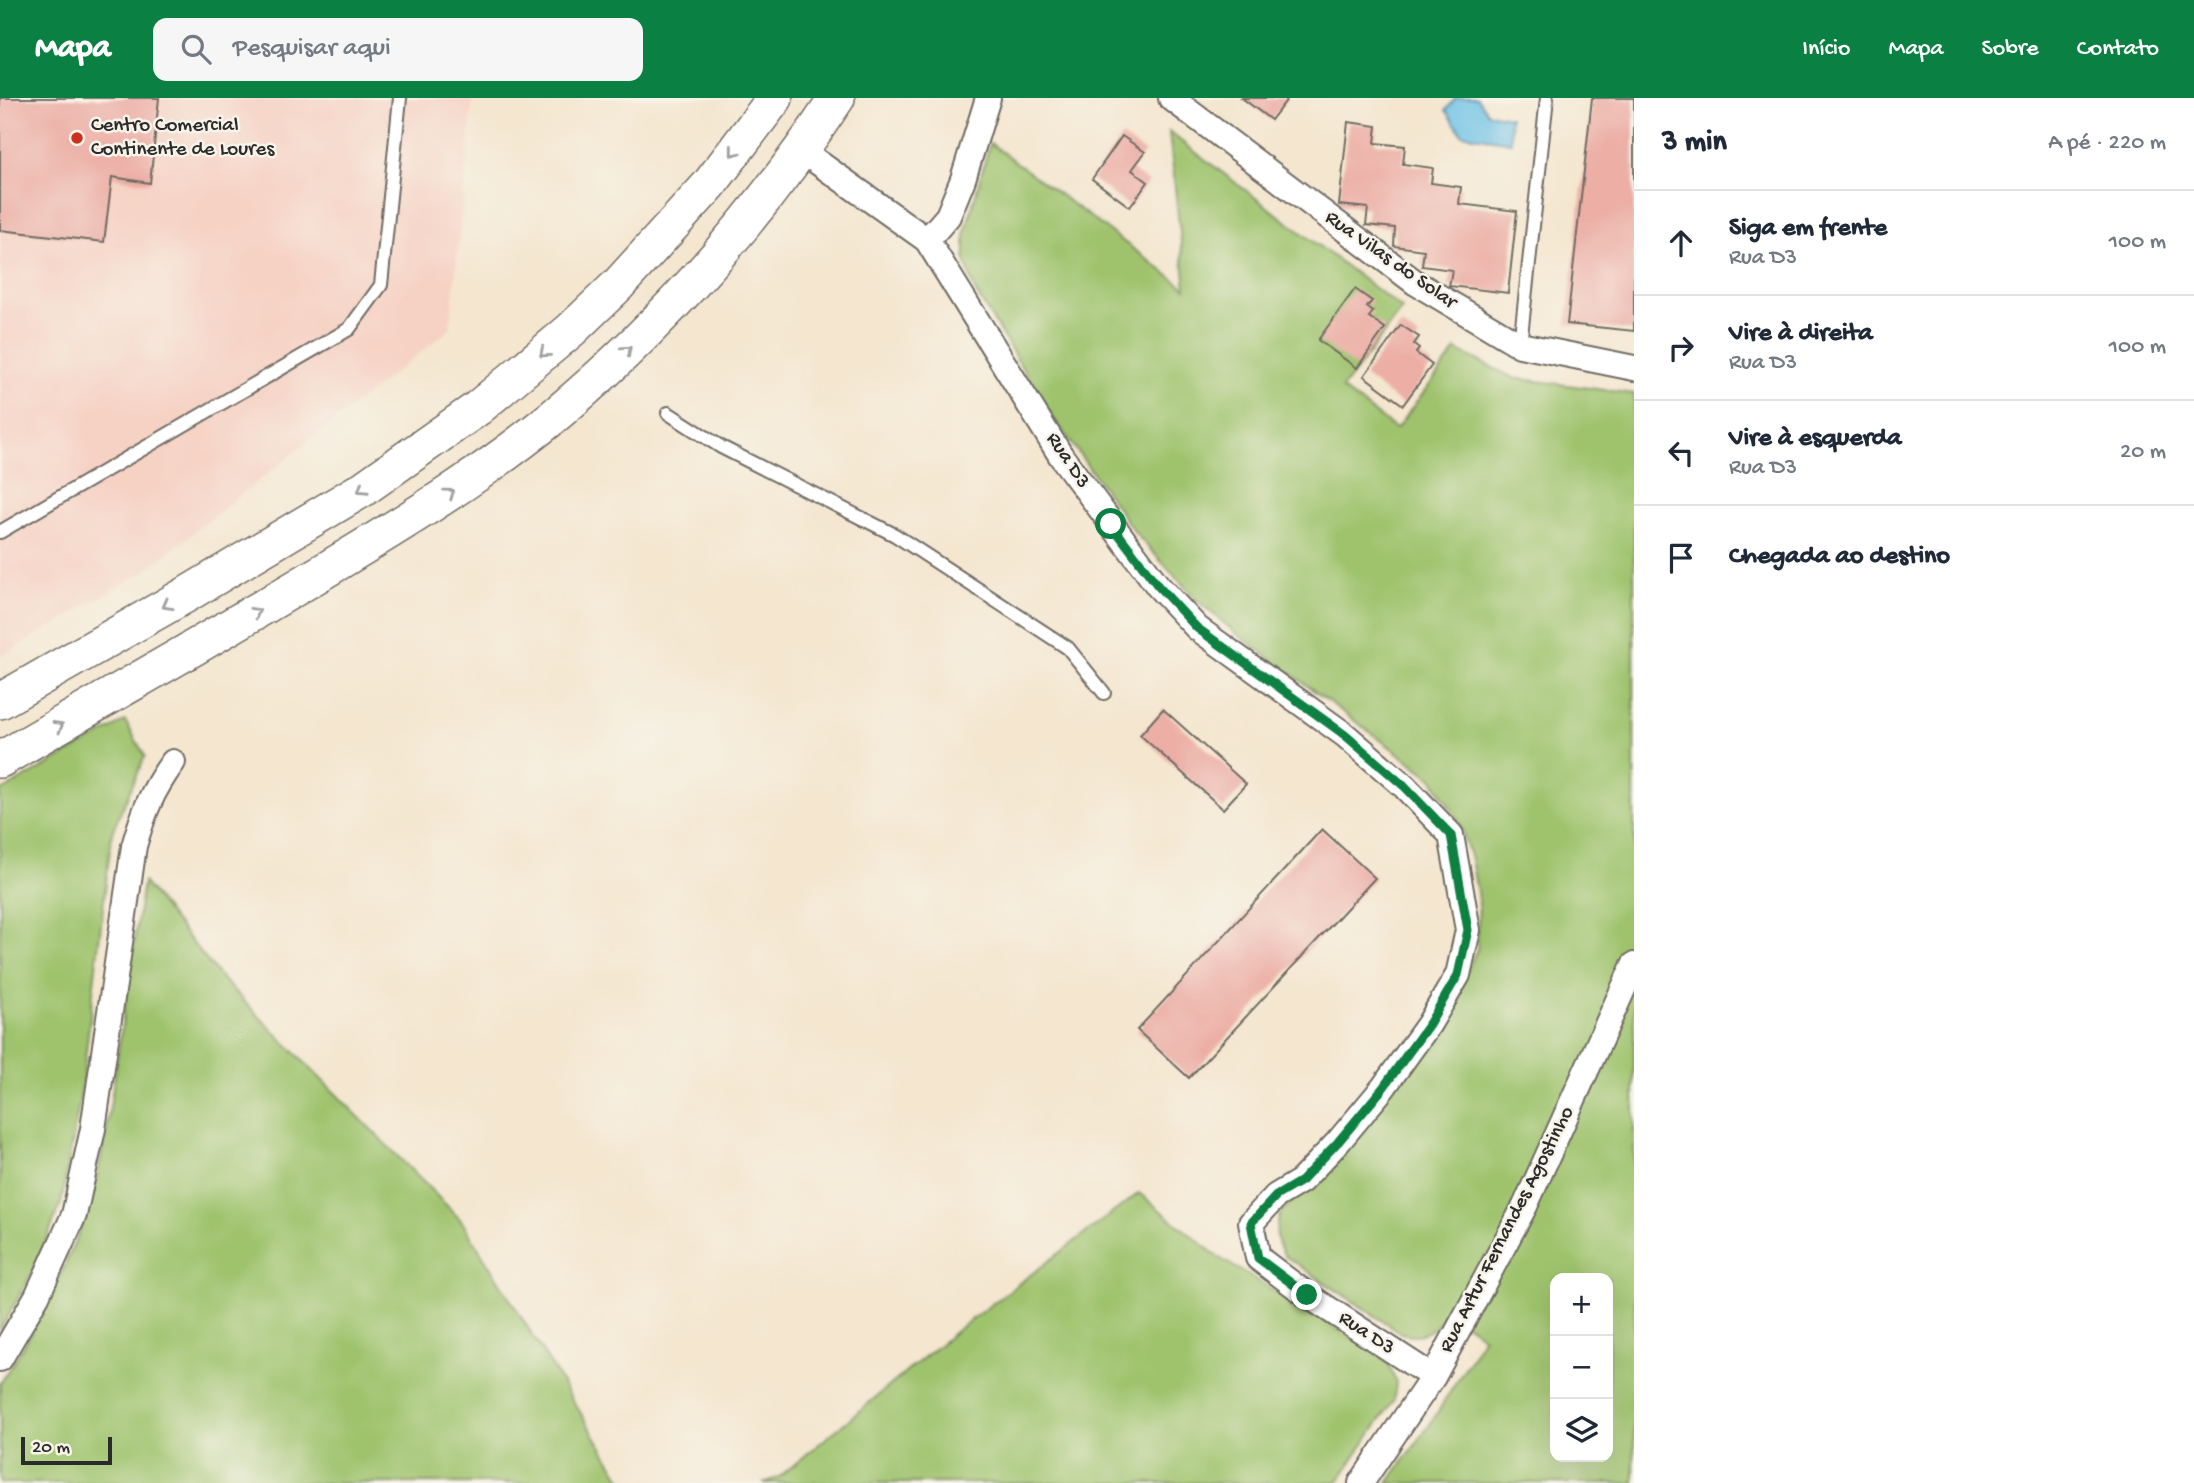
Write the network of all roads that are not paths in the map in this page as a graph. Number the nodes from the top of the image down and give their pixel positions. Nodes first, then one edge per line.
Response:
1 (401, 98) edge
2 (775, 98) edge
3 (837, 98) edge
4 (988, 98) edge
5 (1548, 98) edge
6 (1174, 99) edge
7 (802, 151) junction
8 (927, 240) junction
9 (1520, 345) junction
10 (1634, 368) edge
11 (668, 413) dead end
12 (0, 532) edge
13 (1104, 693) dead end
14 (0, 701) edge
15 (0, 760) edge
16 (173, 762) dead end
17 (1634, 965) edge
18 (0, 1359) edge
19 (1433, 1377) junction
20 (1361, 1483) edge

1 - 12 lane
2 -> 14 main road
3 - 7 main road
4 - 8 street
5 - 9 lane
6 - 9 street, Rua Vilas do Solar
7 - 8 street, Rua D3
15 -> 7 main road
8 - 19 street, Rua D3
9 - 10 street, Rua Vilas do Solar
11 - 13 lane
16 - 18 street
17 - 19 street, Rua Artur Fernandes Agostinho
19 - 20 street, Rua Artur Fernandes Agostinho

